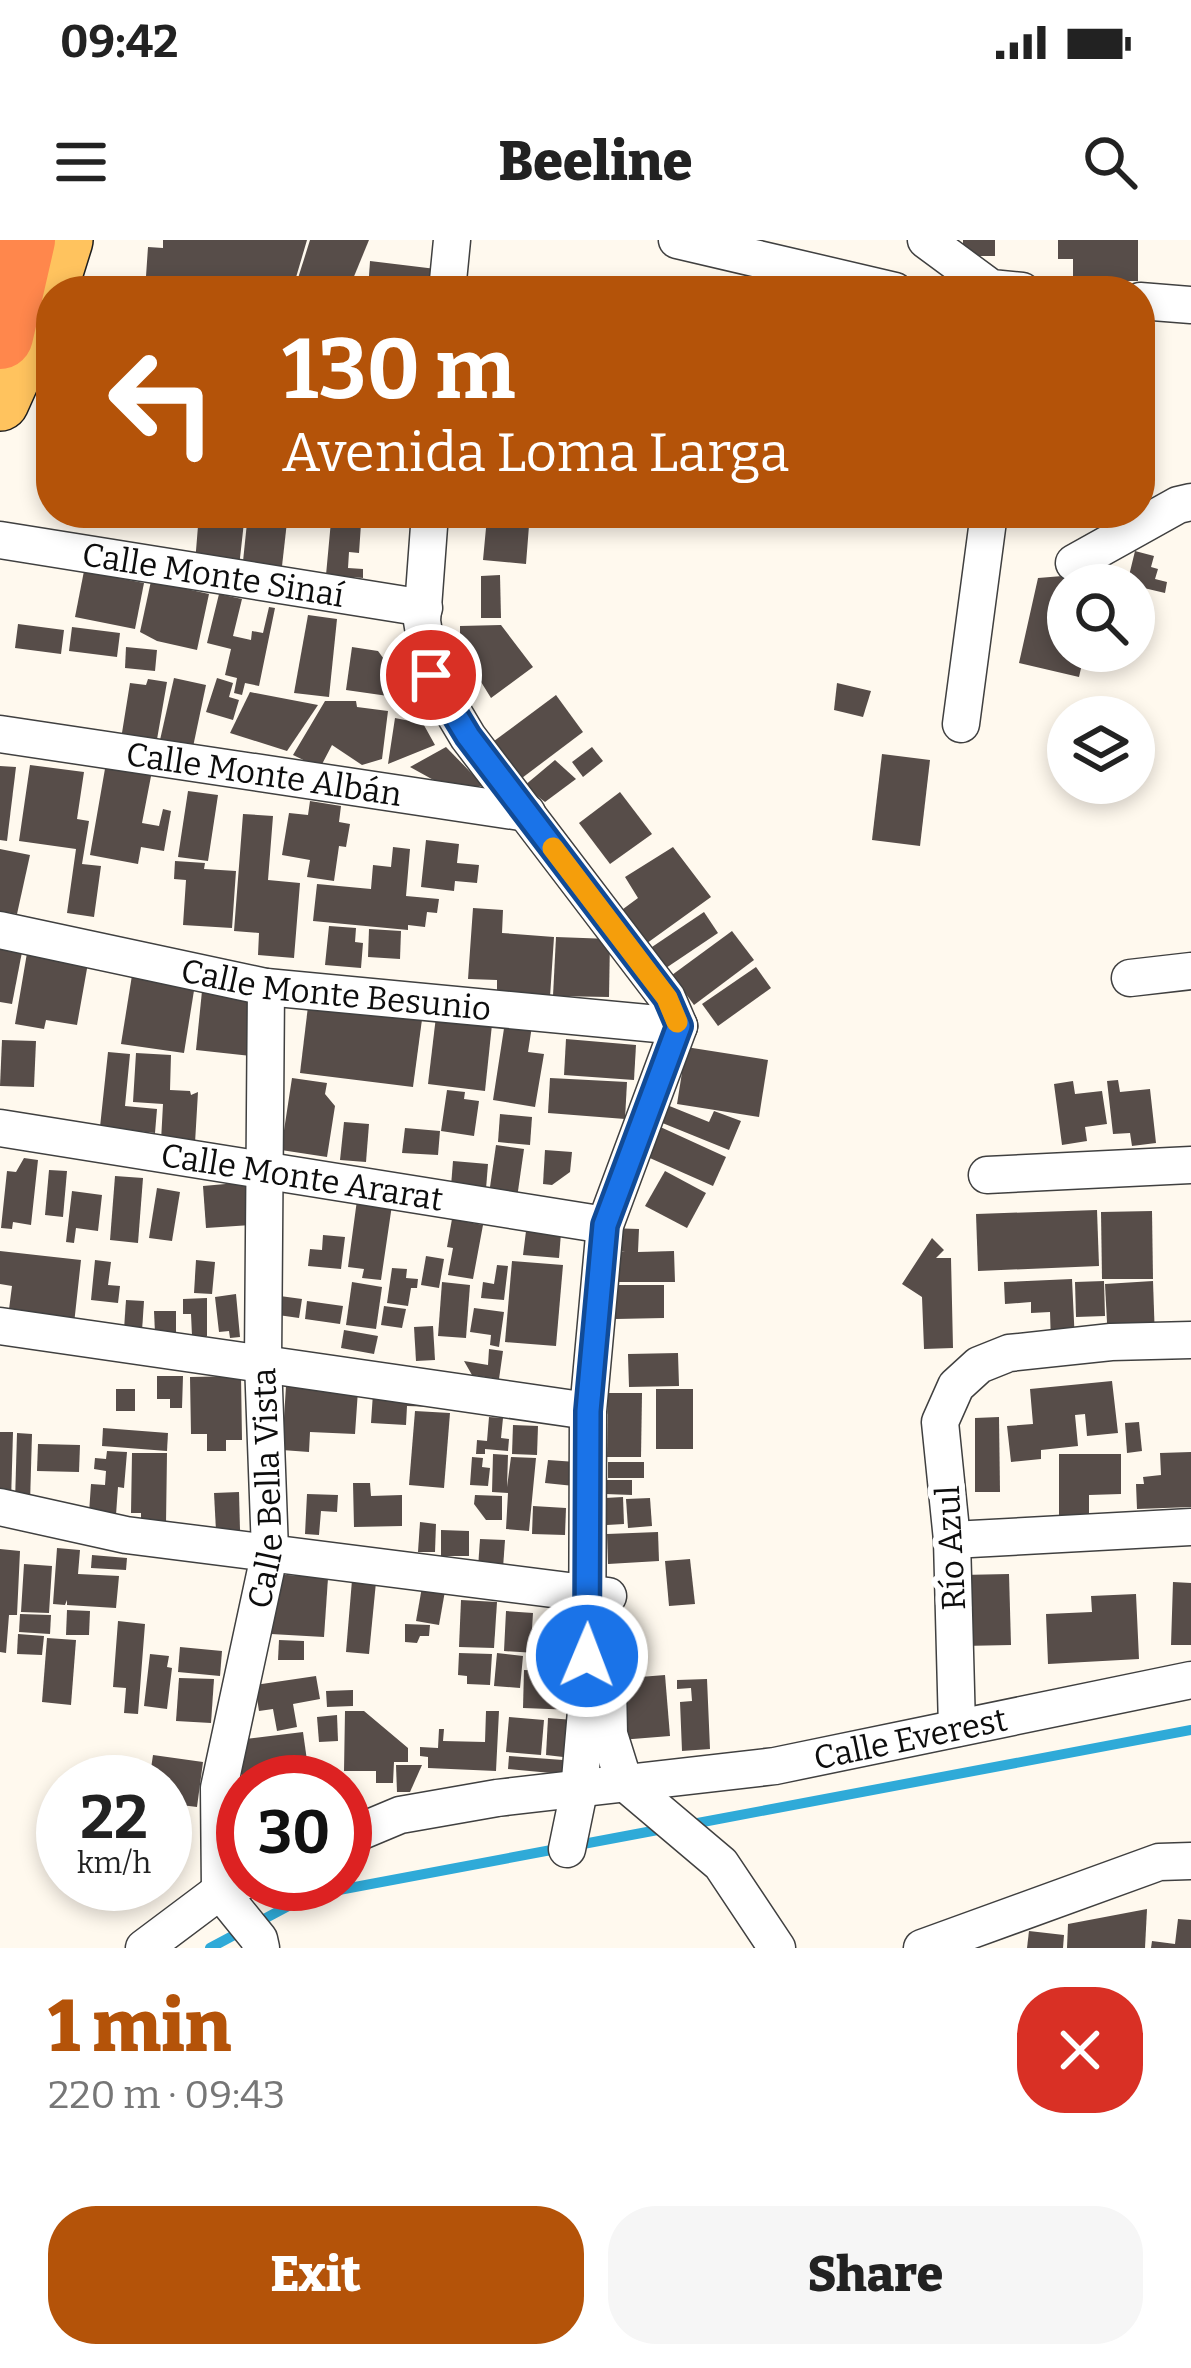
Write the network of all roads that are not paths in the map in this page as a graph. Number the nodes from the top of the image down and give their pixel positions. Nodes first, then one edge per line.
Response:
1 (22, 240) edge
2 (64, 240) edge
3 (452, 240) edge
4 (677, 240) edge
5 (926, 240) edge
6 (51, 276) edge
7 (448, 276) edge
8 (831, 276) edge
9 (974, 276) edge
10 (1155, 302) edge
11 (1191, 305) edge
12 (36, 316) edge
13 (18, 365) edge
14 (1191, 502) edge
15 (1155, 518) edge
16 (429, 528) edge
17 (987, 528) edge
18 (1137, 528) edge
19 (0, 539) edge
20 (1074, 563) dead end
21 (424, 608) junction
22 (962, 724) dead end
23 (0, 734) edge
24 (526, 813) junction
25 (0, 930) edge
26 (1191, 971) edge
27 (1130, 978) dead end
28 (266, 987) junction
29 (679, 1026) junction
30 (0, 1128) edge
31 (1191, 1165) edge
32 (264, 1170) junction
33 (987, 1175) dead end
34 (605, 1225) junction
35 (0, 1325) edge
36 (1191, 1340) edge
37 (263, 1362) junction
38 (588, 1411) junction
39 (0, 1507) edge
40 (1191, 1527) edge
41 (952, 1540) junction
42 (270, 1551) junction
43 (598, 1593) junction
44 (1191, 1680) edge
45 (957, 1728) junction
46 (226, 1755) edge
47 (612, 1789) junction
48 (372, 1827) edge
49 (578, 1846) dead end
50 (1191, 1861) edge
51 (216, 1897) edge
52 (244, 1911) edge
53 (260, 1943) edge
54 (144, 1948) edge
55 (776, 1948) edge
56 (922, 1948) edge

1 - 13 highway
2 - 6 main road
3 - 7 street
4 - 8 street
5 - 9 street
10 - 11 street
12 - 13 main road
14 - 15 street
16 - 21 street
17 - 22 street
18 - 20 street
19 - 21 street, Calle Monte Sinaí
21 - 24 street
23 - 24 street, Calle Monte Albán
24 - 29 street
25 - 28 street, Calle Monte Besunio
26 - 27 street
28 - 29 street, Calle Monte Besunio
28 - 32 street, Calle Bella Vista
29 - 34 street
30 - 32 street, Calle Monte Ararat
31 - 33 street
32 - 34 street, Calle Monte Ararat
32 - 37 street, Calle Bella Vista
34 - 38 street
35 - 37 street
36 - 41 street, Río Azul
37 - 38 street
37 - 42 street, Calle Bella Vista
38 - 43 street
39 - 42 street
40 - 41 street
41 - 45 street, Río Azul
42 - 43 street
42 - 46 street, Calle Bella Vista
43 - 47 street
44 - 45 street, Calle Everest
45 - 47 street, Calle Everest
47 - 48 street, Calle Everest
47 - 49 street
47 - 55 street
50 - 56 street
51 - 54 street
52 - 53 street

